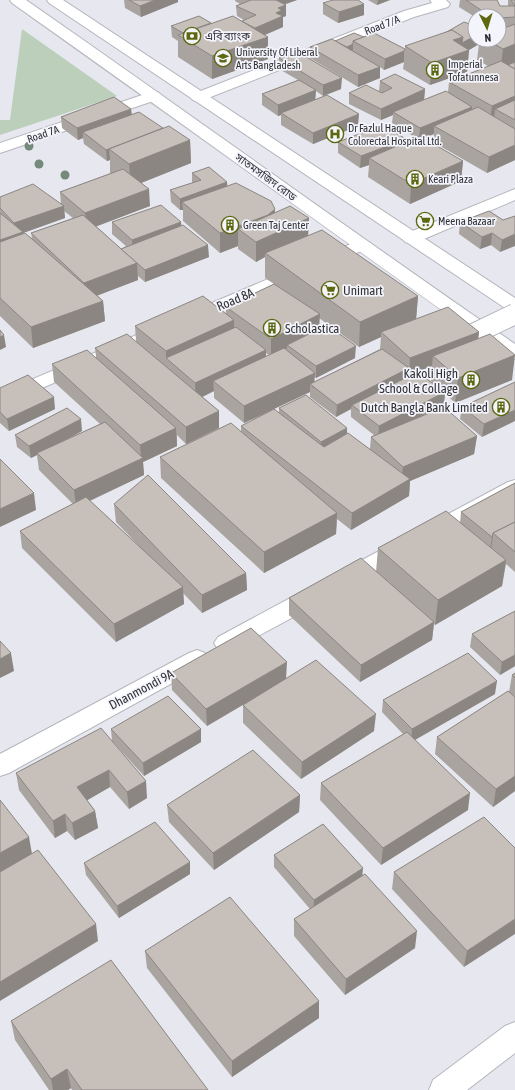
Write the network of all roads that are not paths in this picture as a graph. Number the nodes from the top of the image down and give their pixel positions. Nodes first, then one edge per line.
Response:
1 (17, 0) edge
2 (54, 0) edge
3 (437, 0) edge
4 (154, 96) junction
5 (198, 97) junction
6 (0, 148) edge
7 (515, 194) edge
8 (412, 238) junction
9 (360, 245) junction
10 (515, 306) edge
11 (515, 314) edge
12 (467, 337) edge
13 (515, 353) edge
14 (0, 400) edge
15 (515, 487) edge
16 (0, 766) edge
17 (515, 1035) edge
18 (444, 1090) edge

1 - 4 street, সাতমসজিদ রোড
2 - 5 street
3 - 5 street, Road 7/A
4 - 6 street, Road 7A
4 - 9 street, সাতমসজিদ রোড
5 - 8 street
7 - 8 street
8 - 10 street
9 - 13 street, সাতমসজিদ রোড
9 - 14 street, Road 8A
11 - 12 street, bridge
15 - 16 street, Dhanmondi 9A
17 - 18 street

